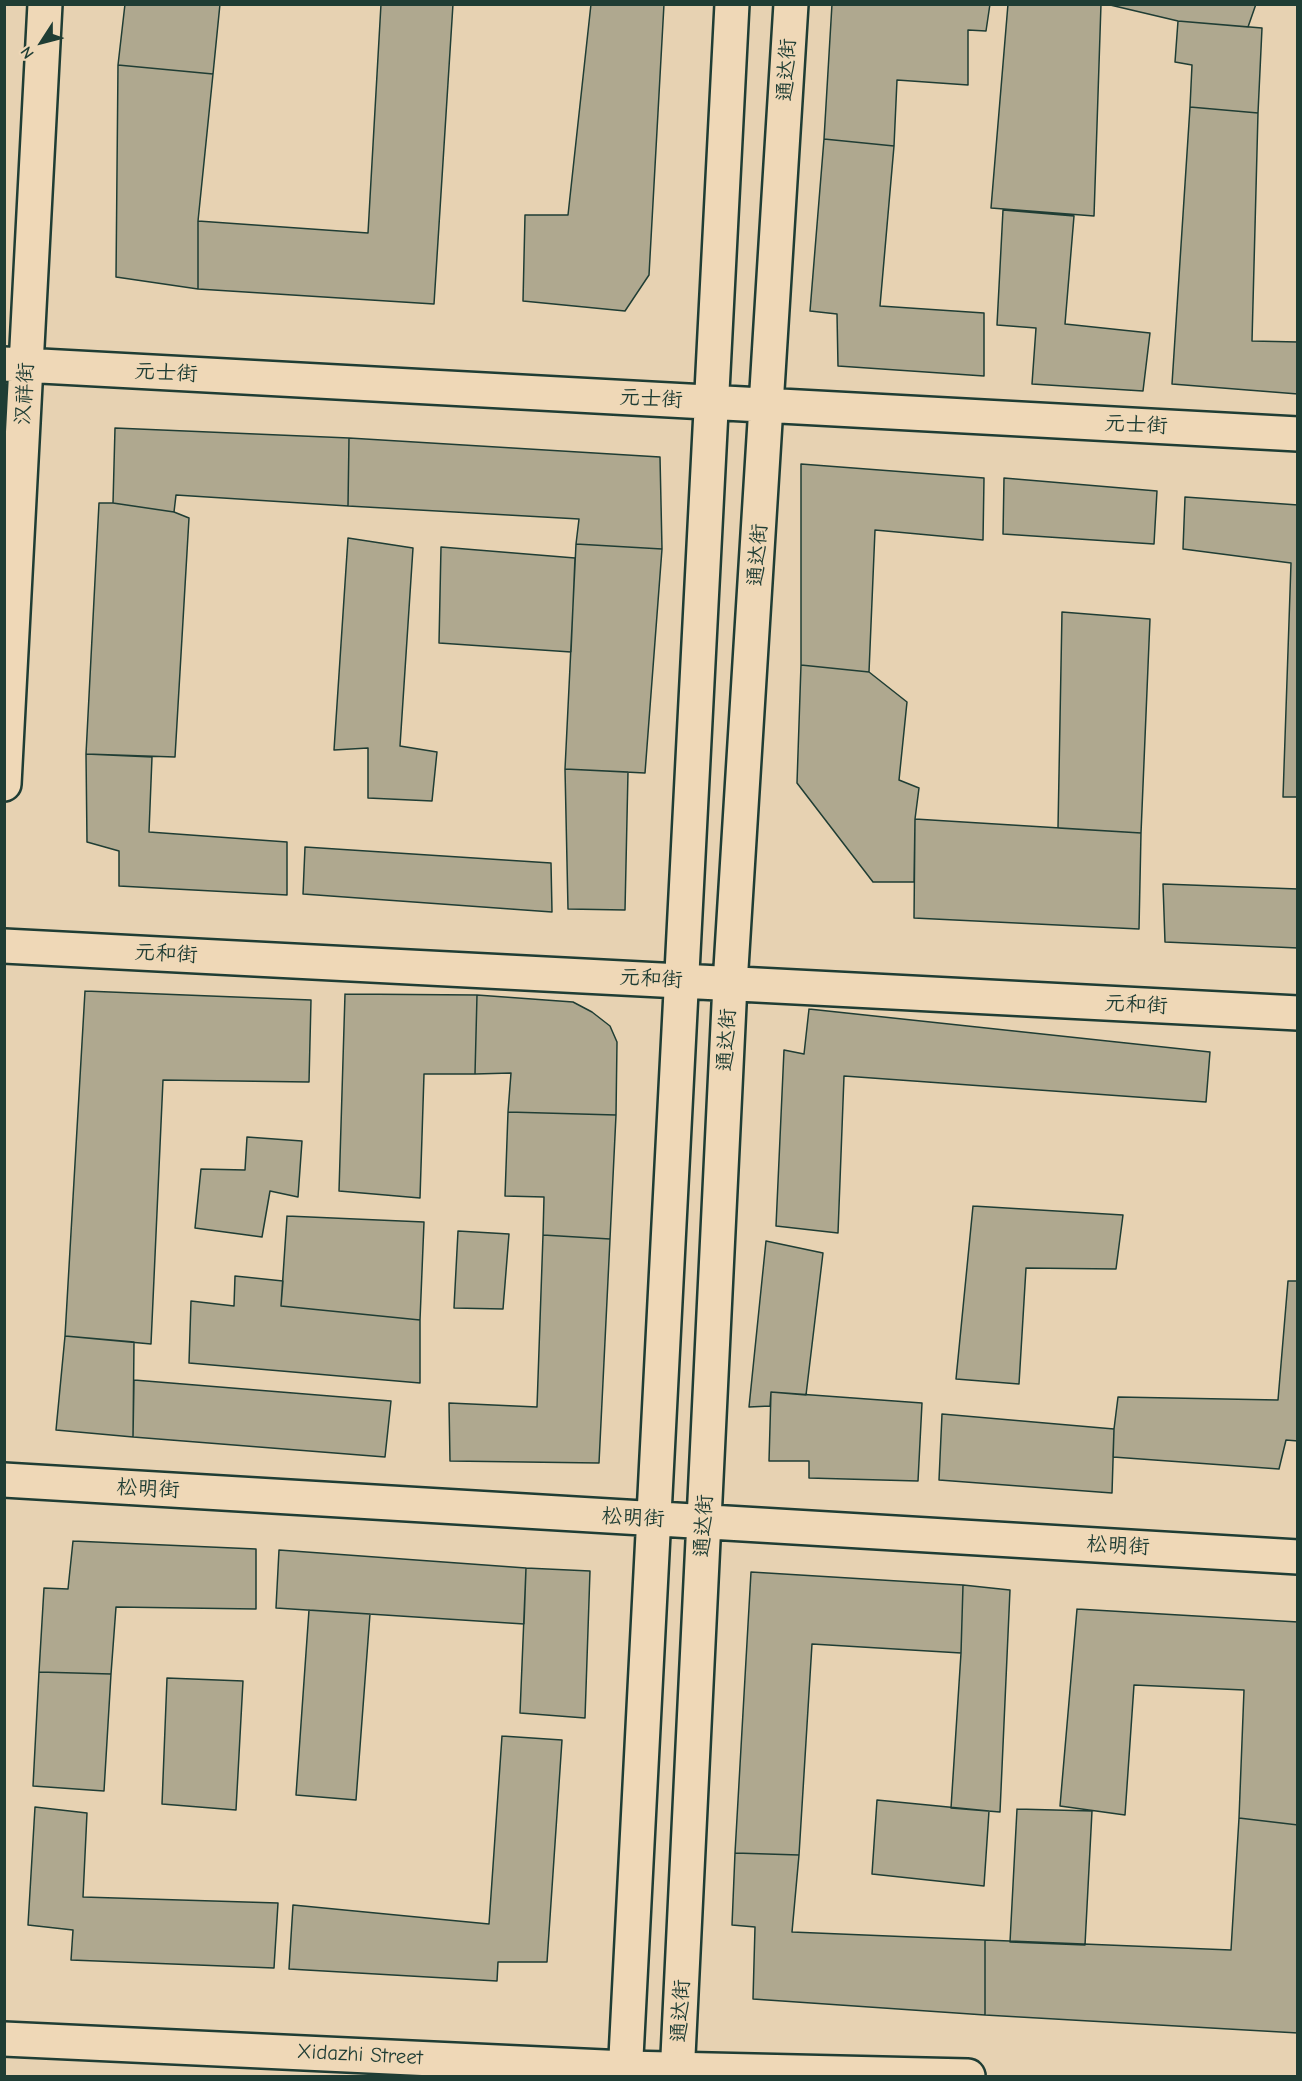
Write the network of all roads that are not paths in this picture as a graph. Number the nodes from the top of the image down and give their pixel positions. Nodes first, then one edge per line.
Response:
1 (45, 4) edge
2 (732, 4) edge
3 (791, 4) edge
4 (15, 365) edge
5 (711, 402) junction
6 (767, 405) junction
7 (1298, 434) edge
8 (4, 784) edge
9 (4, 946) edge
10 (681, 981) junction
11 (730, 984) junction
12 (1298, 1013) edge
13 (4, 1480) edge
14 (653, 1519) junction
15 (704, 1522) junction
16 (1298, 1557) edge
17 (4, 2038) edge
18 (625, 2072) edge
19 (678, 2073) edge
20 (968, 2076) edge

1 - 4 main road, 汉祥街
2 - 5 main road
3 - 6 main road, 通达街
4 - 5 main road, 元士街
4 - 8 main road, 汉祥街
5 - 6 main road, 元士街
5 - 10 main road
6 - 7 main road, 元士街
6 - 11 main road, 通达街
9 - 10 main road, 元和街
10 - 11 main road, 元和街
10 - 14 main road
11 - 12 main road, 元和街
11 - 15 main road, 通达街
13 - 14 main road, 松明街
14 - 15 main road, 松明街
14 - 18 main road
15 - 16 main road, 松明街
15 - 19 main road, 通达街
17 - 18 main road, Xidazhi Street
18 - 19 main road, Xidazhi Street
19 - 20 main road, Xidazhi Street

